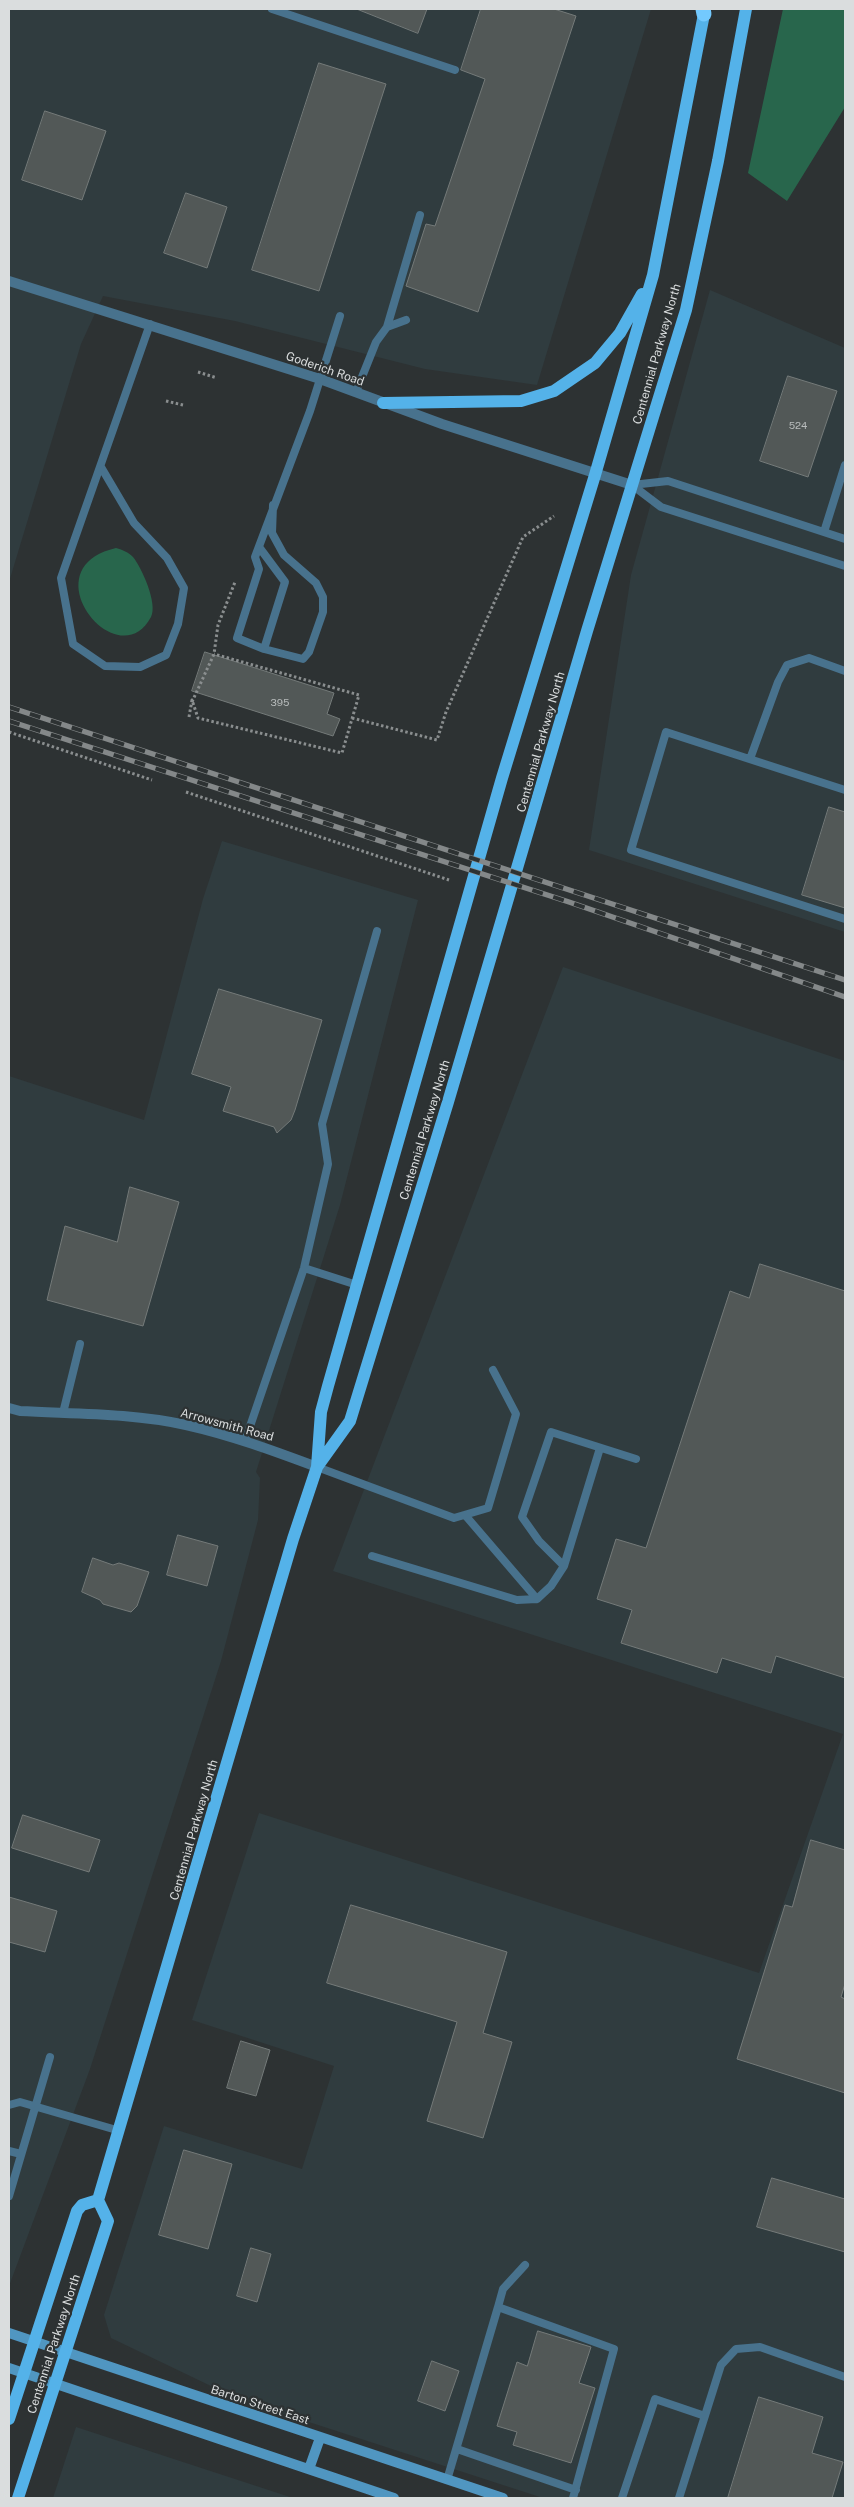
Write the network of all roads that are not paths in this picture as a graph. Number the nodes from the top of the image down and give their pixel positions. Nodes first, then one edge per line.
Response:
1 (272, 9) edge
2 (746, 9) edge
3 (704, 10) edge
4 (455, 70) dead end
5 (420, 215) dead end
6 (653, 275) junction
7 (9, 281) edge
8 (340, 316) dead end
9 (406, 320) dead end
10 (150, 324) junction
11 (387, 327) junction
12 (320, 379) junction
13 (356, 392) junction
14 (383, 403) junction
15 (845, 464) edge
16 (101, 467) junction
17 (595, 475) junction
18 (632, 485) junction
19 (273, 505) junction
20 (824, 532) junction
21 (845, 539) edge
22 (258, 547) junction
23 (845, 566) edge
24 (264, 649) junction
25 (845, 671) edge
26 (750, 759) junction
27 (845, 790) edge
28 (845, 919) edge
29 (377, 931) dead end
30 (304, 1268) junction
31 (357, 1285) junction
32 (80, 1344) dead end
33 (493, 1370) dead end
34 (9, 1408) edge
35 (63, 1414) junction
36 (245, 1442) junction
37 (600, 1448) junction
38 (636, 1459) dead end
39 (317, 1467) junction
40 (466, 1515) junction
41 (372, 1556) dead end
42 (564, 1566) junction
43 (537, 1599) junction
44 (50, 2056) dead end
45 (9, 2105) edge
46 (36, 2107) junction
47 (120, 2131) junction
48 (9, 2151) edge
49 (21, 2154) junction
50 (9, 2196) edge
51 (98, 2200) junction
52 (525, 2265) dead end
53 (498, 2307) junction
54 (9, 2333) edge
55 (34, 2342) junction
56 (66, 2352) junction
57 (9, 2368) edge
58 (24, 2374) junction
59 (845, 2377) edge
60 (56, 2384) junction
61 (705, 2416) junction
62 (9, 2419) edge
63 (320, 2438) junction
64 (456, 2449) junction
65 (309, 2469) junction
66 (447, 2480) junction
67 (576, 2490) junction
68 (18, 2498) edge
69 (394, 2498) edge
70 (504, 2498) edge
71 (573, 2498) edge
72 (622, 2498) edge
73 (679, 2498) edge

1 - 4 lane
2 - 18 main road, Centennial Parkway North
3 - 6 main road, Centennial Parkway North
5 - 11 lane
6 - 14 main road
6 - 17 main road, Centennial Parkway North
7 - 10 street, Goderich Road
8 - 12 lane
9 - 11 lane
10 - 12 street, Goderich Road
10 - 16 lane
11 - 13 lane
12 - 13 street, Goderich Road
12 - 19 lane
13 - 14 street, Goderich Road
14 - 17 street, Goderich Road
15 - 20 lane
16 - 16 lane
17 - 18 street, Goderich Road
17 - 31 main road, Centennial Parkway North
18 - 20 lane
18 - 23 lane
18 - 39 main road, Centennial Parkway North
19 - 22 lane
19 - 24 lane
20 - 21 lane
22 - 24 lane
22 - 24 lane
25 - 26 lane
26 - 27 lane
26 - 28 lane
29 - 30 lane
30 - 31 lane
30 - 36 lane
31 - 39 main road, Centennial Parkway North
32 - 35 lane
33 - 40 lane
34 - 35 street, Arrowsmith Road
35 - 36 street, Arrowsmith Road
36 - 39 street, Arrowsmith Road
37 - 38 lane
37 - 42 lane
37 - 42 lane
39 - 40 lane
39 - 47 main road, Centennial Parkway North
40 - 43 lane
41 - 43 lane
42 - 43 lane
44 - 46 lane
45 - 46 lane
46 - 47 lane
46 - 49 lane
47 - 51 main road, Centennial Parkway North
48 - 49 lane
49 - 50 lane
51 - 55 main road, Centennial Parkway North
51 - 56 main road, Centennial Parkway North
52 - 53 lane
53 - 64 lane
53 - 67 lane
54 - 55 main road, Barton Street East
55 - 56 main road, Barton Street East
55 - 58 main road, Centennial Parkway North
56 - 60 main road, Centennial Parkway North
56 - 63 main road, Barton Street East
57 - 58 main road
58 - 60 main road
58 - 62 main road, Centennial Parkway North
59 - 61 lane
60 - 65 main road
60 - 68 main road, Centennial Parkway North
61 - 72 lane
61 - 73 lane
63 - 65 main road
63 - 66 main road, Barton Street East
64 - 66 lane
64 - 67 lane
65 - 69 main road
66 - 70 main road, Barton Street East
67 - 71 lane

